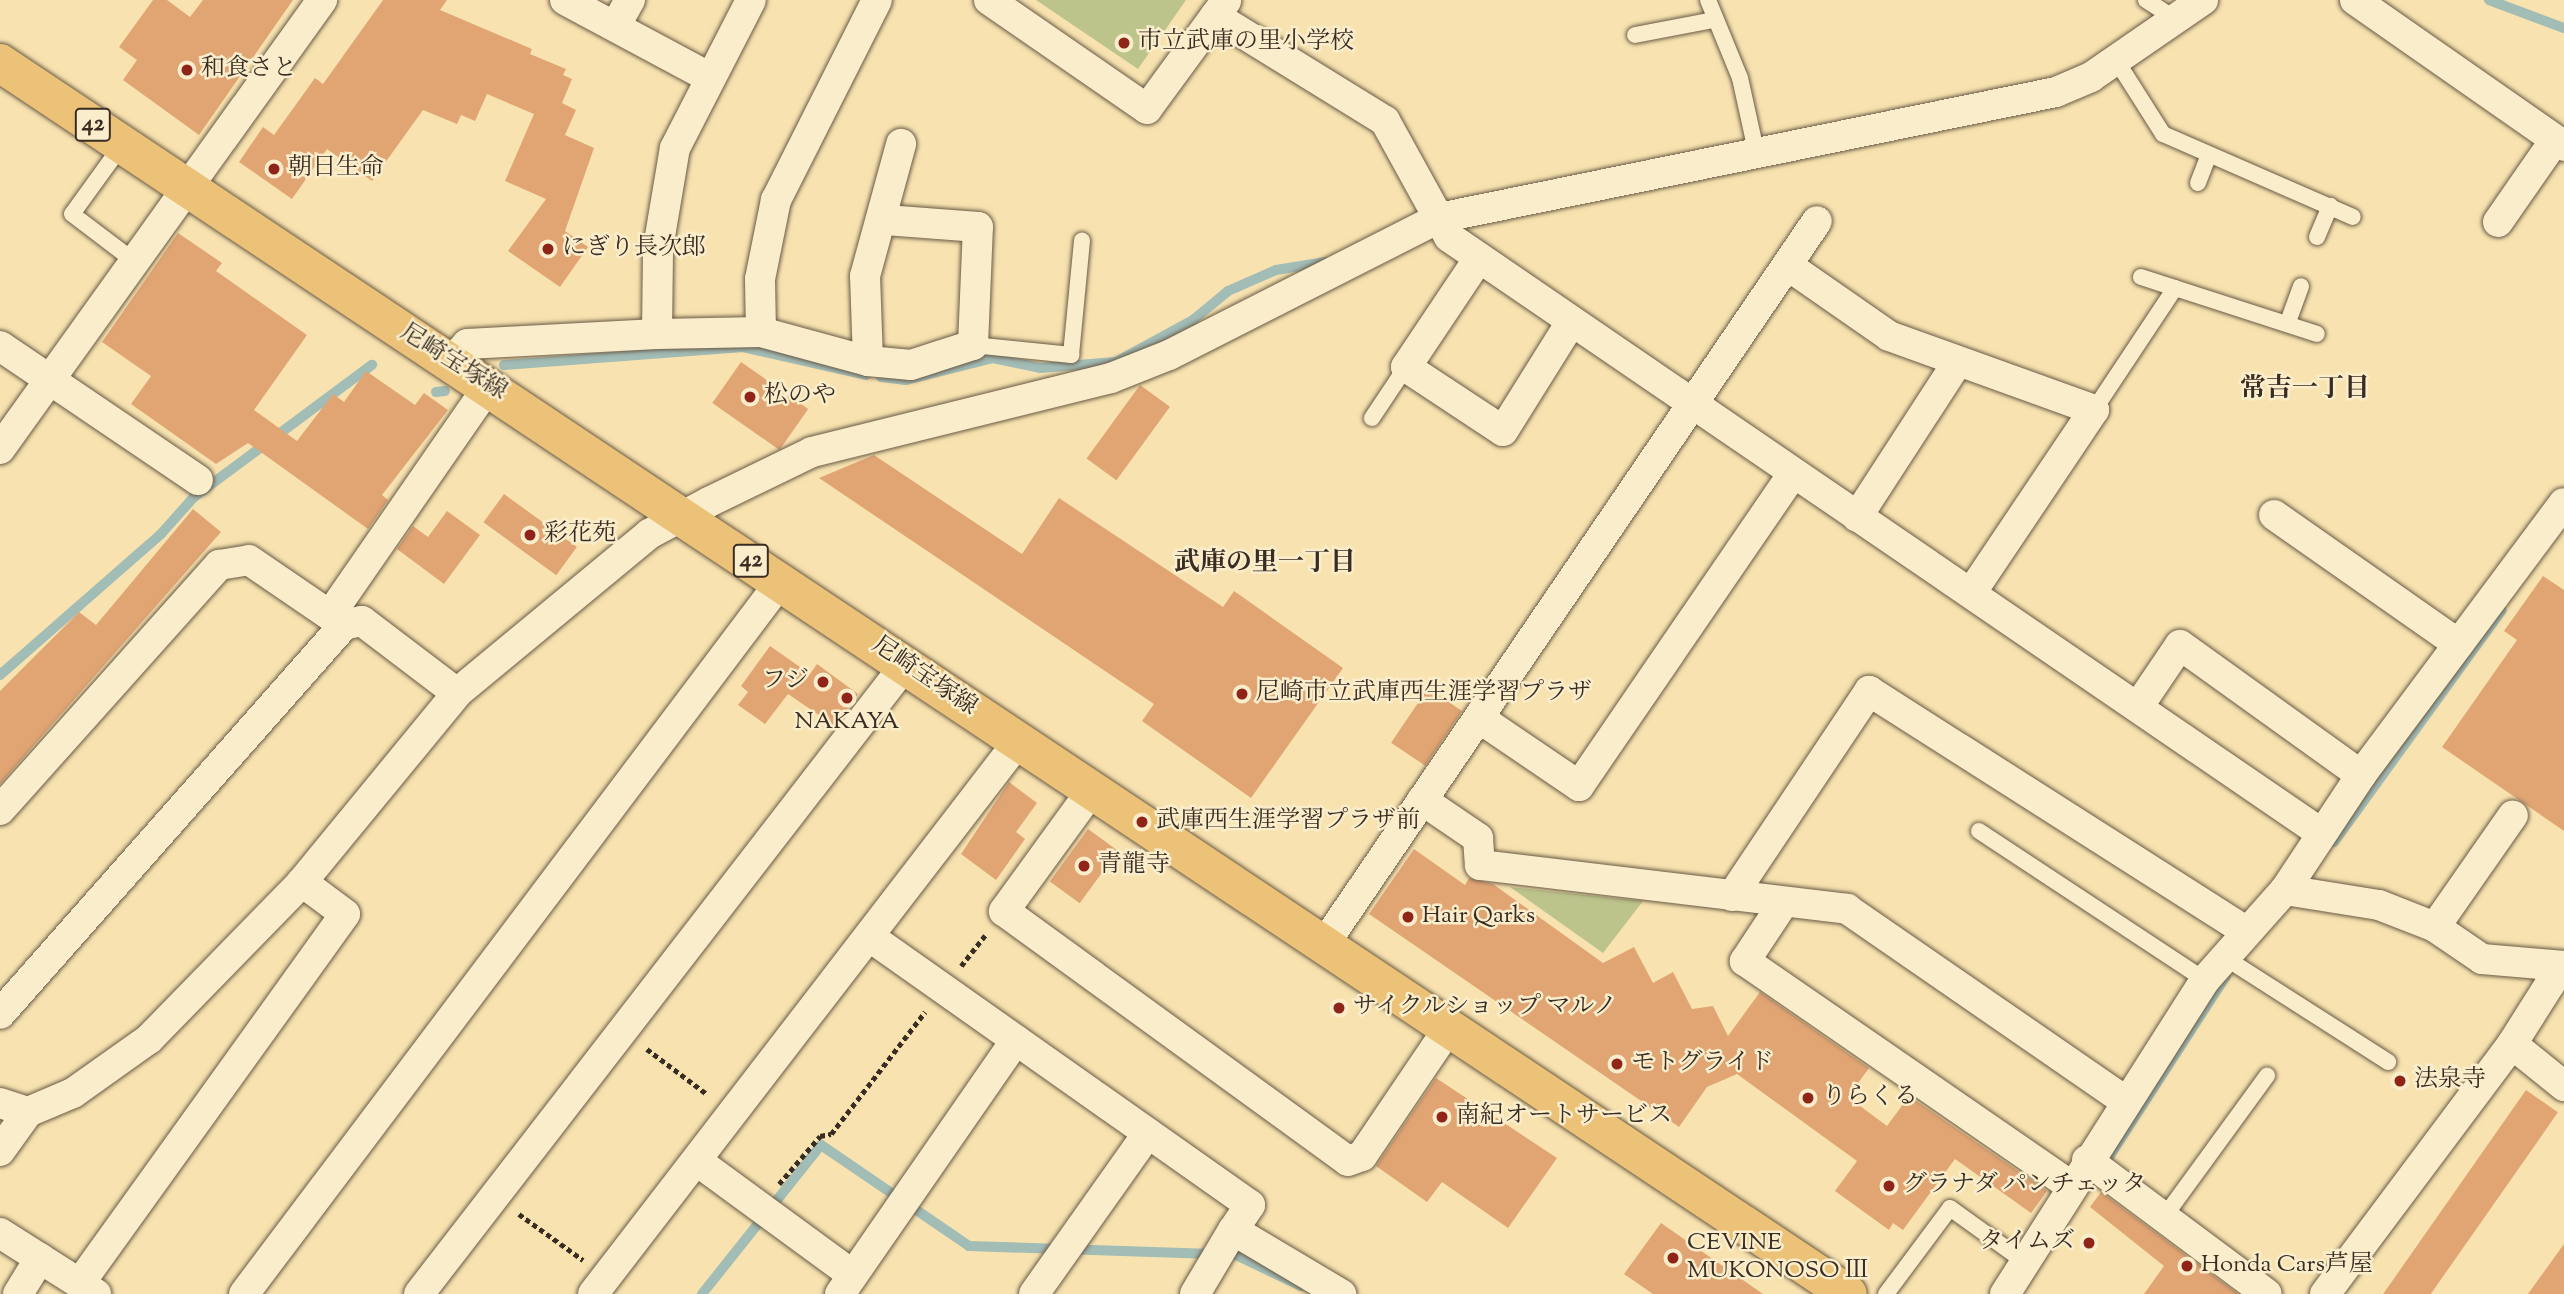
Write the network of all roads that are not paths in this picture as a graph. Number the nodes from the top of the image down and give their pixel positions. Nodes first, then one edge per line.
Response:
1 (322, 0) edge
2 (565, 0) edge
3 (751, 0) edge
4 (877, 0) edge
5 (989, 0) edge
6 (1708, 0) edge
7 (2146, 0) edge
8 (2203, 0) edge
9 (2355, 0) edge
10 (1221, 8) edge
11 (623, 13) edge
12 (2175, 19) junction
13 (1714, 20) junction
14 (1635, 35) dead end
15 (2116, 60) junction
16 (0, 63) edge
17 (707, 76) junction
18 (2560, 143) edge
19 (901, 144) dead end
20 (122, 145) junction
21 (1756, 151) junction
22 (2210, 155) junction
23 (2198, 183) dead end
24 (186, 188) junction
25 (2330, 206) junction
26 (2353, 217) dead end
27 (1439, 218) junction
28 (885, 220) junction
29 (1816, 221) dead end
30 (2498, 222) dead end
31 (2317, 237) dead end
32 (1082, 241) dead end
33 (1479, 258) junction
34 (134, 261) junction
35 (1787, 265) junction
36 (2141, 276) dead end
37 (2301, 286) dead end
38 (2175, 288) junction
39 (1571, 322) junction
40 (2288, 322) junction
41 (761, 332) junction
42 (657, 334) junction
43 (2318, 334) dead end
44 (973, 345) junction
45 (0, 346) edge
46 (868, 361) junction
47 (450, 363) junction
48 (1957, 363) junction
49 (1406, 367) junction
50 (50, 379) junction
51 (489, 384) junction
52 (1693, 406) junction
53 (2094, 410) junction
54 (1372, 418) dead end
55 (0, 449) edge
56 (1792, 475) junction
57 (198, 480) dead end
58 (2564, 503) edge
59 (2274, 515) dead end
60 (687, 517) junction
61 (1857, 517) junction
62 (781, 582) junction
63 (1971, 593) junction
64 (337, 620) junction
65 (2458, 644) junction
66 (906, 664) junction
67 (457, 693) junction
68 (2140, 705) junction
69 (1479, 718) junction
70 (1018, 742) junction
71 (2361, 775) junction
72 (1092, 790) junction
73 (1422, 800) junction
74 (0, 810) edge
75 (2513, 815) dead end
76 (1979, 831) dead end
77 (2321, 833) junction
78 (302, 882) junction
79 (2284, 890) junction
80 (1732, 896) junction
81 (1784, 902) junction
82 (2435, 926) junction
83 (2244, 930) junction
84 (870, 937) junction
85 (1323, 946) junction
86 (2224, 957) junction
87 (2558, 965) edge
88 (2205, 980) junction
89 (0, 1014) edge
90 (1448, 1029) junction
91 (1016, 1040) junction
92 (2512, 1044) junction
93 (2388, 1062) dead end
94 (2267, 1076) dead end
95 (2564, 1086) edge
96 (2124, 1100) junction
97 (0, 1103) edge
98 (28, 1112) junction
99 (1148, 1133) junction
100 (0, 1151) edge
101 (697, 1161) junction
102 (2096, 1167) junction
103 (2071, 1186) junction
104 (2164, 1217) junction
105 (0, 1233) edge
106 (1220, 1248) junction
107 (40, 1258) junction
108 (2025, 1262) junction
109 (846, 1285) edge
110 (600, 1286) edge
111 (88, 1288) edge
112 (18, 1294) edge
113 (244, 1294) edge
114 (419, 1294) edge
115 (1034, 1294) edge
116 (1195, 1294) edge
117 (1341, 1294) edge
118 (1848, 1294) edge
119 (1886, 1294) edge
120 (2005, 1294) edge
121 (2267, 1294) edge
122 (2325, 1294) edge

1 - 24 street
2 - 11 street
3 - 17 street
4 - 41 street
5 - 10 street
6 - 13 lane
7 - 12 lane
8 - 12 street
9 - 18 street
10 - 27 street
11 - 17 street
12 - 15 street
13 - 14 lane
13 - 21 lane
15 - 21 street
15 - 22 lane
16 - 20 main road, 尼崎宝塚線 / 42
17 - 42 street
18 - 30 street
19 - 28 street
20 - 24 main road, 尼崎宝塚線 / 42
20 - 34 lane
21 - 27 street
22 - 23 lane
22 - 25 lane
24 - 34 street
24 - 47 main road, 尼崎宝塚線 / 42
25 - 26 lane
25 - 31 lane
27 - 33 street
27 - 60 street
28 - 44 street
28 - 46 street
29 - 35 street
32 - 44 lane
33 - 39 street
33 - 49 street
34 - 50 street
35 - 48 street
35 - 52 street
36 - 38 lane
37 - 40 lane
38 - 40 lane
38 - 53 lane
39 - 49 street
39 - 52 street
40 - 43 lane
41 - 42 street
41 - 46 street
42 - 47 street
44 - 46 street
45 - 50 street
47 - 51 main road, 尼崎宝塚線 / 42
48 - 53 street
48 - 61 street
49 - 54 lane
50 - 55 street
50 - 57 street
51 - 60 main road, 尼崎宝塚線 / 42
51 - 64 street
52 - 56 street
52 - 69 street
53 - 63 street
56 - 61 street
56 - 69 street
58 - 65 street
59 - 65 street
60 - 62 main road, 尼崎宝塚線 / 42
60 - 67 street
61 - 63 street
62 - 66 main road, 尼崎宝塚線 / 42
62 - 113 street
63 - 68 street
64 - 67 street
64 - 74 street
64 - 89 street
65 - 71 street
66 - 70 main road, 尼崎宝塚線 / 42
66 - 114 street
67 - 78 street
68 - 71 street
68 - 77 street
69 - 73 street
70 - 72 main road, 尼崎宝塚線 / 42
70 - 84 street
71 - 77 street
72 - 85 main road, 尼崎宝塚線 / 42
72 - 90 street
73 - 80 street
73 - 85 street
75 - 82 street
76 - 88 lane
77 - 79 street
78 - 98 street
78 - 111 street
79 - 82 street
79 - 83 street
80 - 81 street
80 - 83 street
81 - 96 street
81 - 103 street
82 - 87 street
83 - 86 street
84 - 91 street
84 - 101 street
85 - 90 main road, 尼崎宝塚線 / 42
86 - 88 street
86 - 93 lane
87 - 92 street
88 - 96 street
90 - 118 main road, 尼崎宝塚線 / 42
91 - 99 street
91 - 109 street
92 - 95 street
92 - 122 street
94 - 104 lane
96 - 102 street
97 - 98 street
98 - 100 street
99 - 106 street
99 - 115 street
101 - 109 street
101 - 110 street
102 - 103 street
102 - 104 street
103 - 108 street
104 - 121 street
105 - 107 street
106 - 116 street
106 - 117 street
107 - 111 street
107 - 112 street
108 - 119 lane
108 - 120 street

